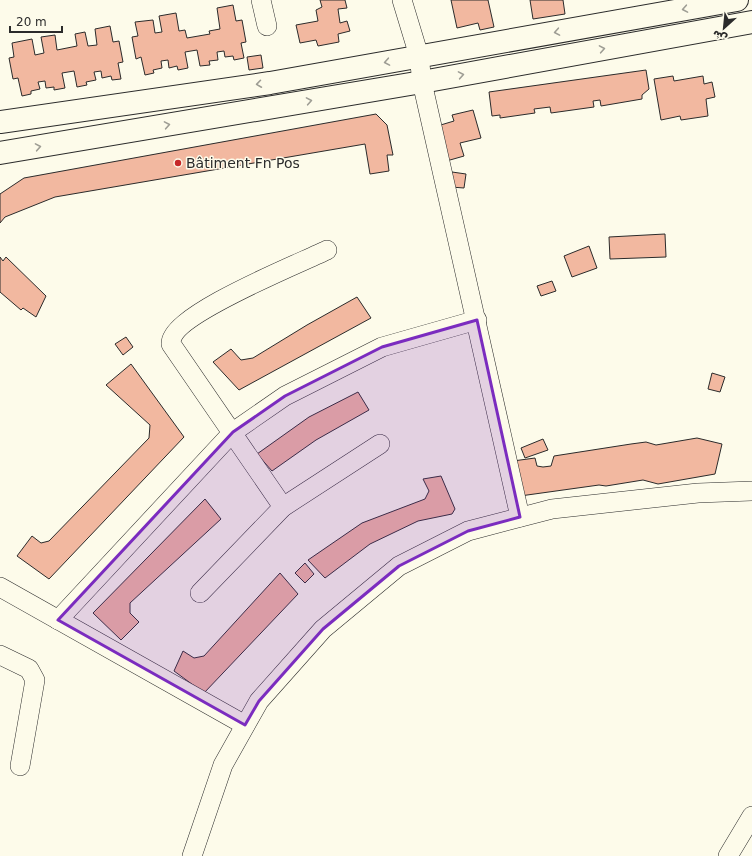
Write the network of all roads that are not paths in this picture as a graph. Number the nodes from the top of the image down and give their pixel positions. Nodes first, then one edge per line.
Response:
1 (261, 0) edge
2 (402, 0) edge
3 (737, 0) edge
4 (752, 22) edge
5 (267, 26) dead end
6 (418, 56) junction
7 (422, 82) junction
8 (0, 122) edge
9 (0, 153) edge
10 (327, 250) dead end
11 (477, 320) junction
12 (232, 432) junction
13 (380, 444) dead end
14 (752, 491) edge
15 (283, 507) junction
16 (520, 517) junction
17 (0, 587) edge
18 (200, 593) dead end
19 (58, 620) junction
20 (0, 655) edge
21 (245, 725) junction
22 (20, 766) dead end
23 (752, 816) edge
24 (192, 856) edge
25 (728, 856) edge

1 - 5 street
2 - 6 street
3 -> 6 main road
7 -> 4 main road
6 - 7 street
6 -> 8 main road
9 -> 7 main road
7 - 11 street
10 - 12 street
11 - 12 street
11 - 16 street
12 - 15 street
12 - 19 street
13 - 15 street
14 - 16 street
15 - 18 street
16 - 21 street
17 - 19 street
19 - 21 street
20 - 22 street
21 - 24 street
23 - 25 street

